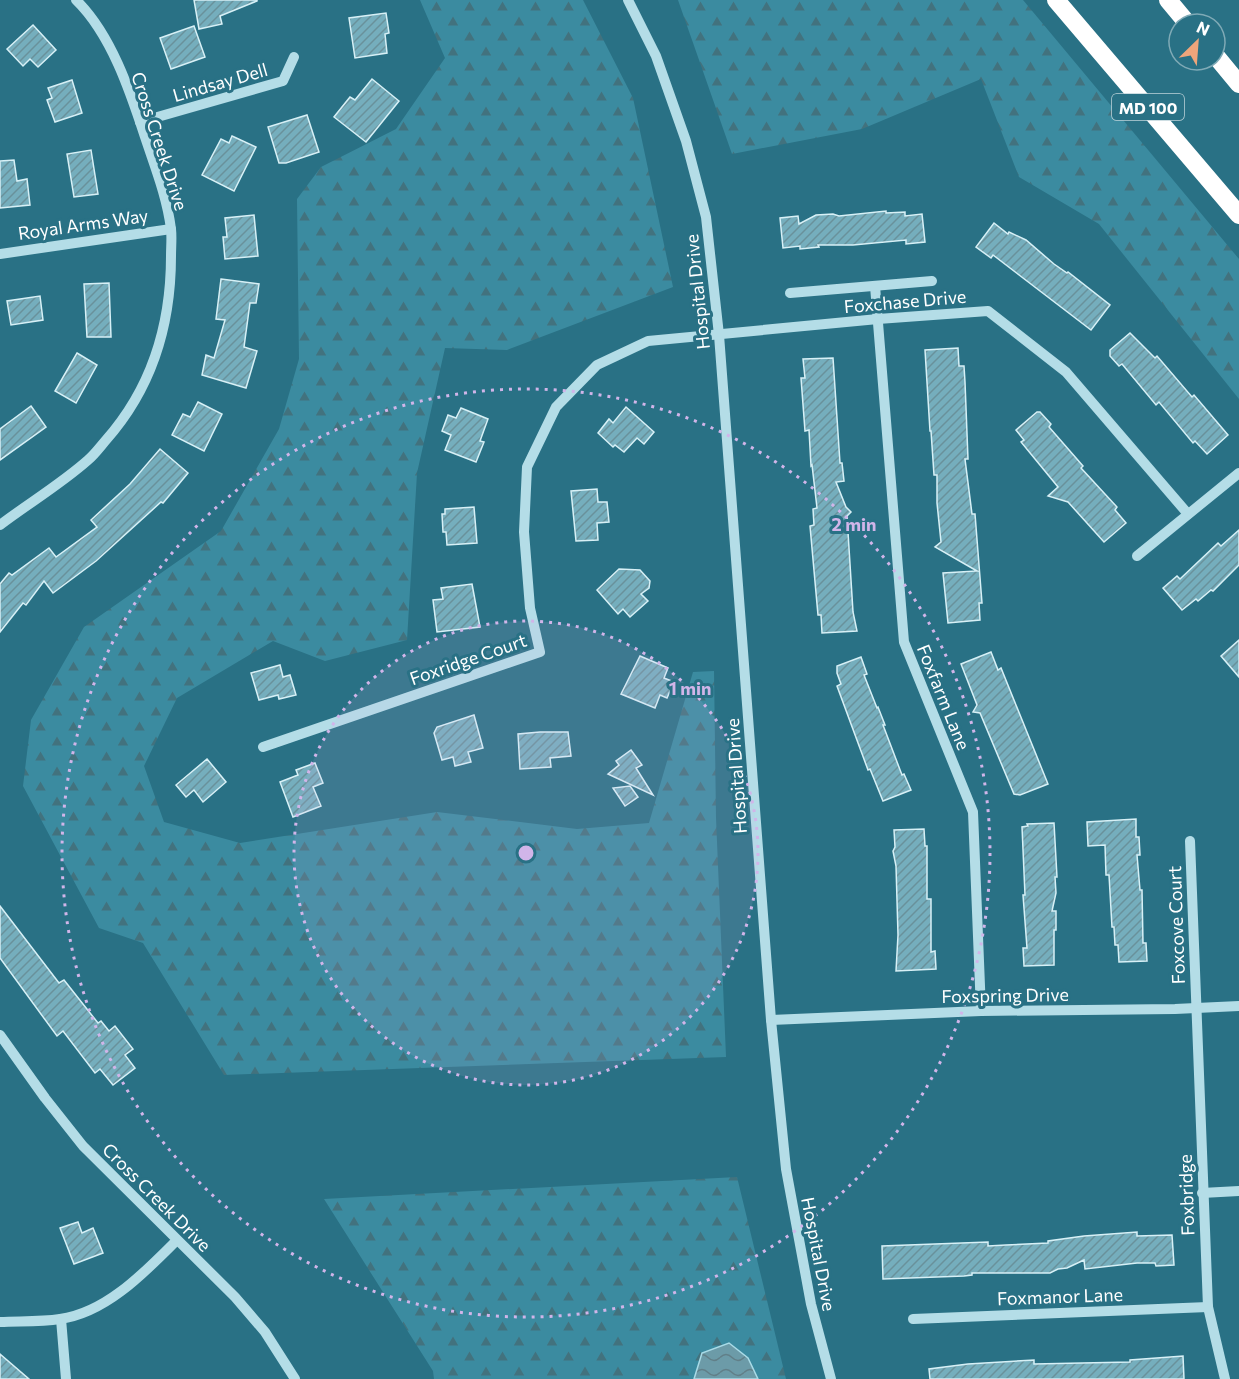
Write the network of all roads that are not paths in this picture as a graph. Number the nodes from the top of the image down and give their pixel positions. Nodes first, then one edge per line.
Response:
1 (76, 0) edge
2 (628, 0) edge
3 (1056, 0) edge
4 (1168, 0) edge
5 (1178, 12) edge
6 (294, 57) dead end
7 (1227, 70) edge
8 (1239, 84) edge
9 (140, 122) junction
10 (1239, 215) edge
11 (171, 229) junction
12 (0, 254) edge
13 (932, 281) dead end
14 (875, 286) junction
15 (790, 293) dead end
16 (878, 319) junction
17 (719, 335) junction
18 (1239, 473) edge
19 (1188, 514) junction
20 (0, 525) edge
21 (1137, 556) dead end
22 (263, 747) dead end
23 (1190, 841) dead end
24 (1239, 1006) edge
25 (1196, 1008) junction
26 (981, 1011) junction
27 (771, 1020) junction
28 (0, 1035) edge
29 (1239, 1191) edge
30 (1202, 1192) junction
31 (176, 1240) junction
32 (1208, 1307) junction
33 (61, 1319) junction
34 (913, 1319) dead end
35 (0, 1322) edge
36 (66, 1379) edge
37 (295, 1379) edge
38 (831, 1379) edge
39 (1225, 1379) edge

1 - 9 street, Cross Creek Drive
2 - 17 street, Hospital Drive
3 - 10 highway, MD 100
4 - 5 highway
6 - 9 street, Lindsay Dell
7 - 8 highway
9 - 11 street, Cross Creek Drive
11 - 12 street, Royal Arms Way
11 - 20 street, Cross Creek Drive
13 - 14 street
14 - 15 street
14 - 16 street, Foxfarm Lane
16 - 17 street, Foxchase Drive
16 - 19 street, Foxchase Drive
16 - 26 street, Foxfarm Lane
17 - 22 street, Foxridge Court
17 - 27 street, Hospital Drive
18 - 19 street
19 - 21 street
23 - 25 street, Foxcove Court
24 - 25 street, Foxspring Drive
25 - 26 street, Foxspring Drive
25 - 30 street, Foxbridge
26 - 27 street, Foxspring Drive
27 - 38 street, Hospital Drive
28 - 31 street, Cross Creek Drive
29 - 30 street
30 - 32 street, Foxbridge
31 - 33 street
31 - 37 street, Cross Creek Drive
32 - 34 street, Foxmanor Lane
32 - 39 street, Foxbridge
33 - 35 street
33 - 36 street

